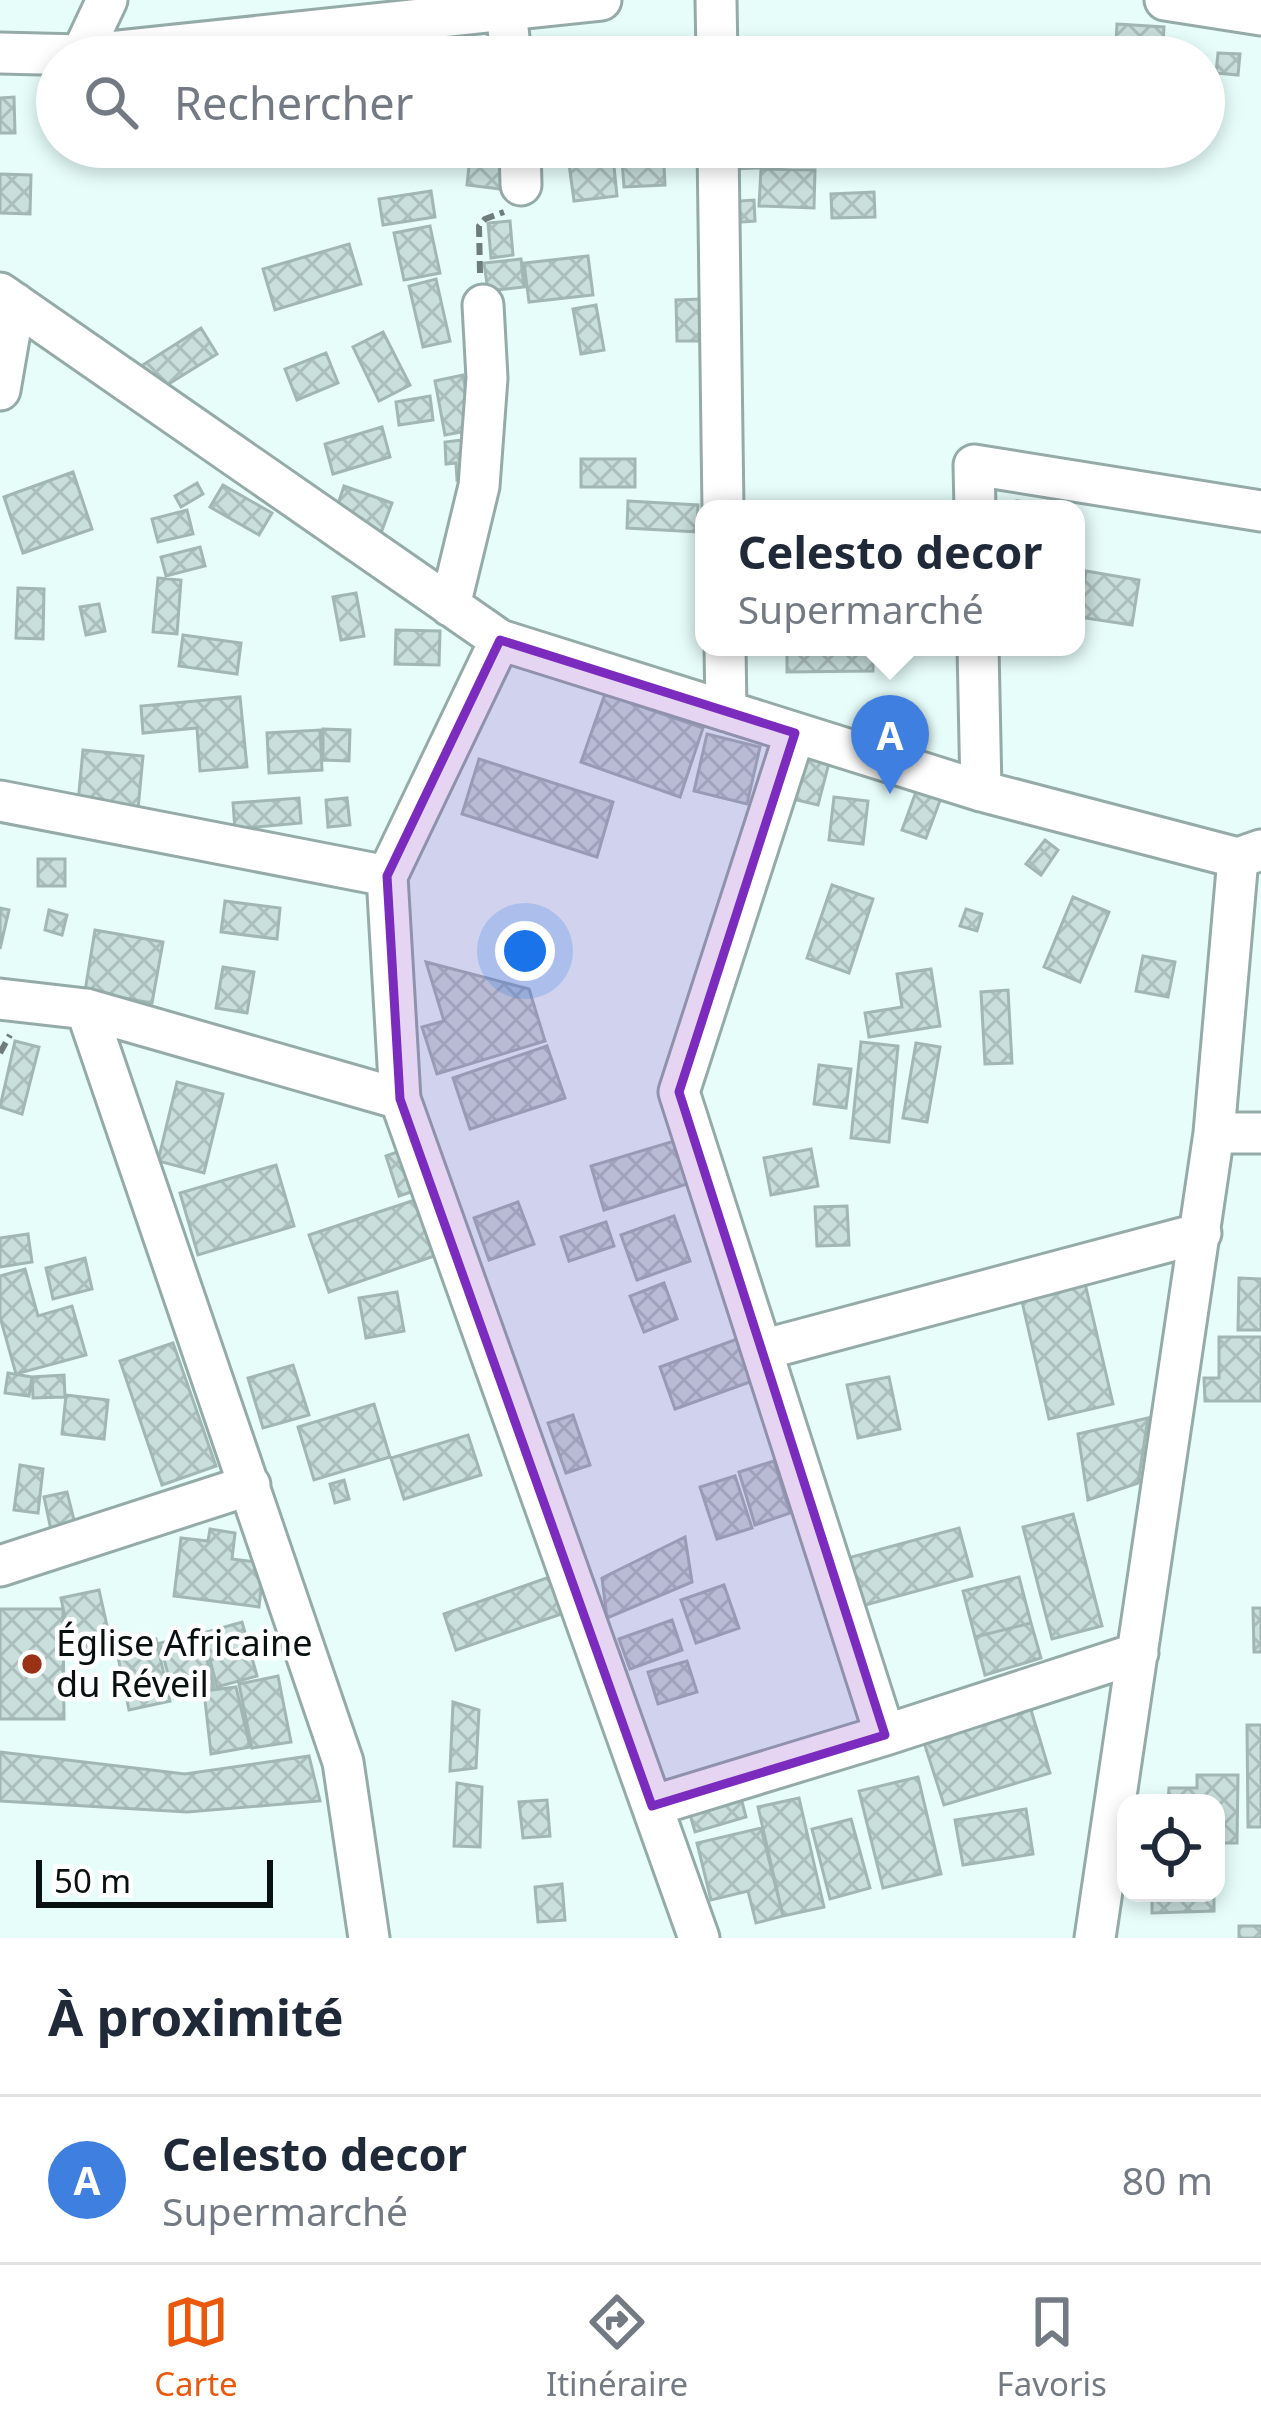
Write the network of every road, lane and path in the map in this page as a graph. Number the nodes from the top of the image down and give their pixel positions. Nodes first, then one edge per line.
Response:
1 (107, 0) edge
2 (601, 0) edge
3 (716, 0) edge
4 (1165, 0) edge
5 (506, 9) junction
6 (1261, 15) edge
7 (91, 36) edge
8 (257, 36) edge
9 (509, 36) edge
10 (717, 36) edge
11 (0, 52) edge
12 (36, 53) edge
13 (521, 168) edge
14 (718, 168) edge
15 (7, 298) edge
16 (483, 305) joint
17 (0, 390) edge
18 (723, 500) edge
19 (975, 500) edge
20 (1261, 511) edge
21 (450, 606) junction
22 (500, 640) junction
23 (725, 656) edge
24 (978, 656) edge
25 (726, 711) junction
26 (795, 733) junction
27 (981, 790) junction
28 (0, 800) edge
29 (1249, 854) edge
30 (387, 876) junction
31 (0, 999) edge
32 (86, 1010) junction
33 (400, 1099) junction
34 (1214, 1133) junction
35 (1261, 1133) edge
36 (1201, 1233) junction
37 (762, 1350) junction
38 (250, 1485) junction
39 (0, 1566) edge
40 (1138, 1653) junction
41 (885, 1735) junction
42 (652, 1806) junction
43 (369, 1938) edge
44 (699, 1938) edge
45 (1095, 1938) edge

1 - 7 street
2 - 5 street
3 - 10 street
4 - 6 street
5 - 8 street
5 - 9 street
11 - 12 street
13 - 16 path
14 - 18 street
15 - 17 street
15 - 21 street
16 - 21 street
19 - 20 street
21 - 22 street
22 - 25 street
22 - 30 street
23 - 25 street
24 - 27 street
25 - 26 street
26 - 27 street
26 - 37 street
27 - 29 street
28 - 30 street
29 - 34 street
30 - 33 street
31 - 32 street
32 - 33 street
32 - 38 street
33 - 42 street
34 - 35 street
34 - 36 street
36 - 37 street
36 - 40 street
37 - 41 street
38 - 39 street
38 - 43 street
40 - 41 street
40 - 45 street
41 - 42 street
42 - 44 street

